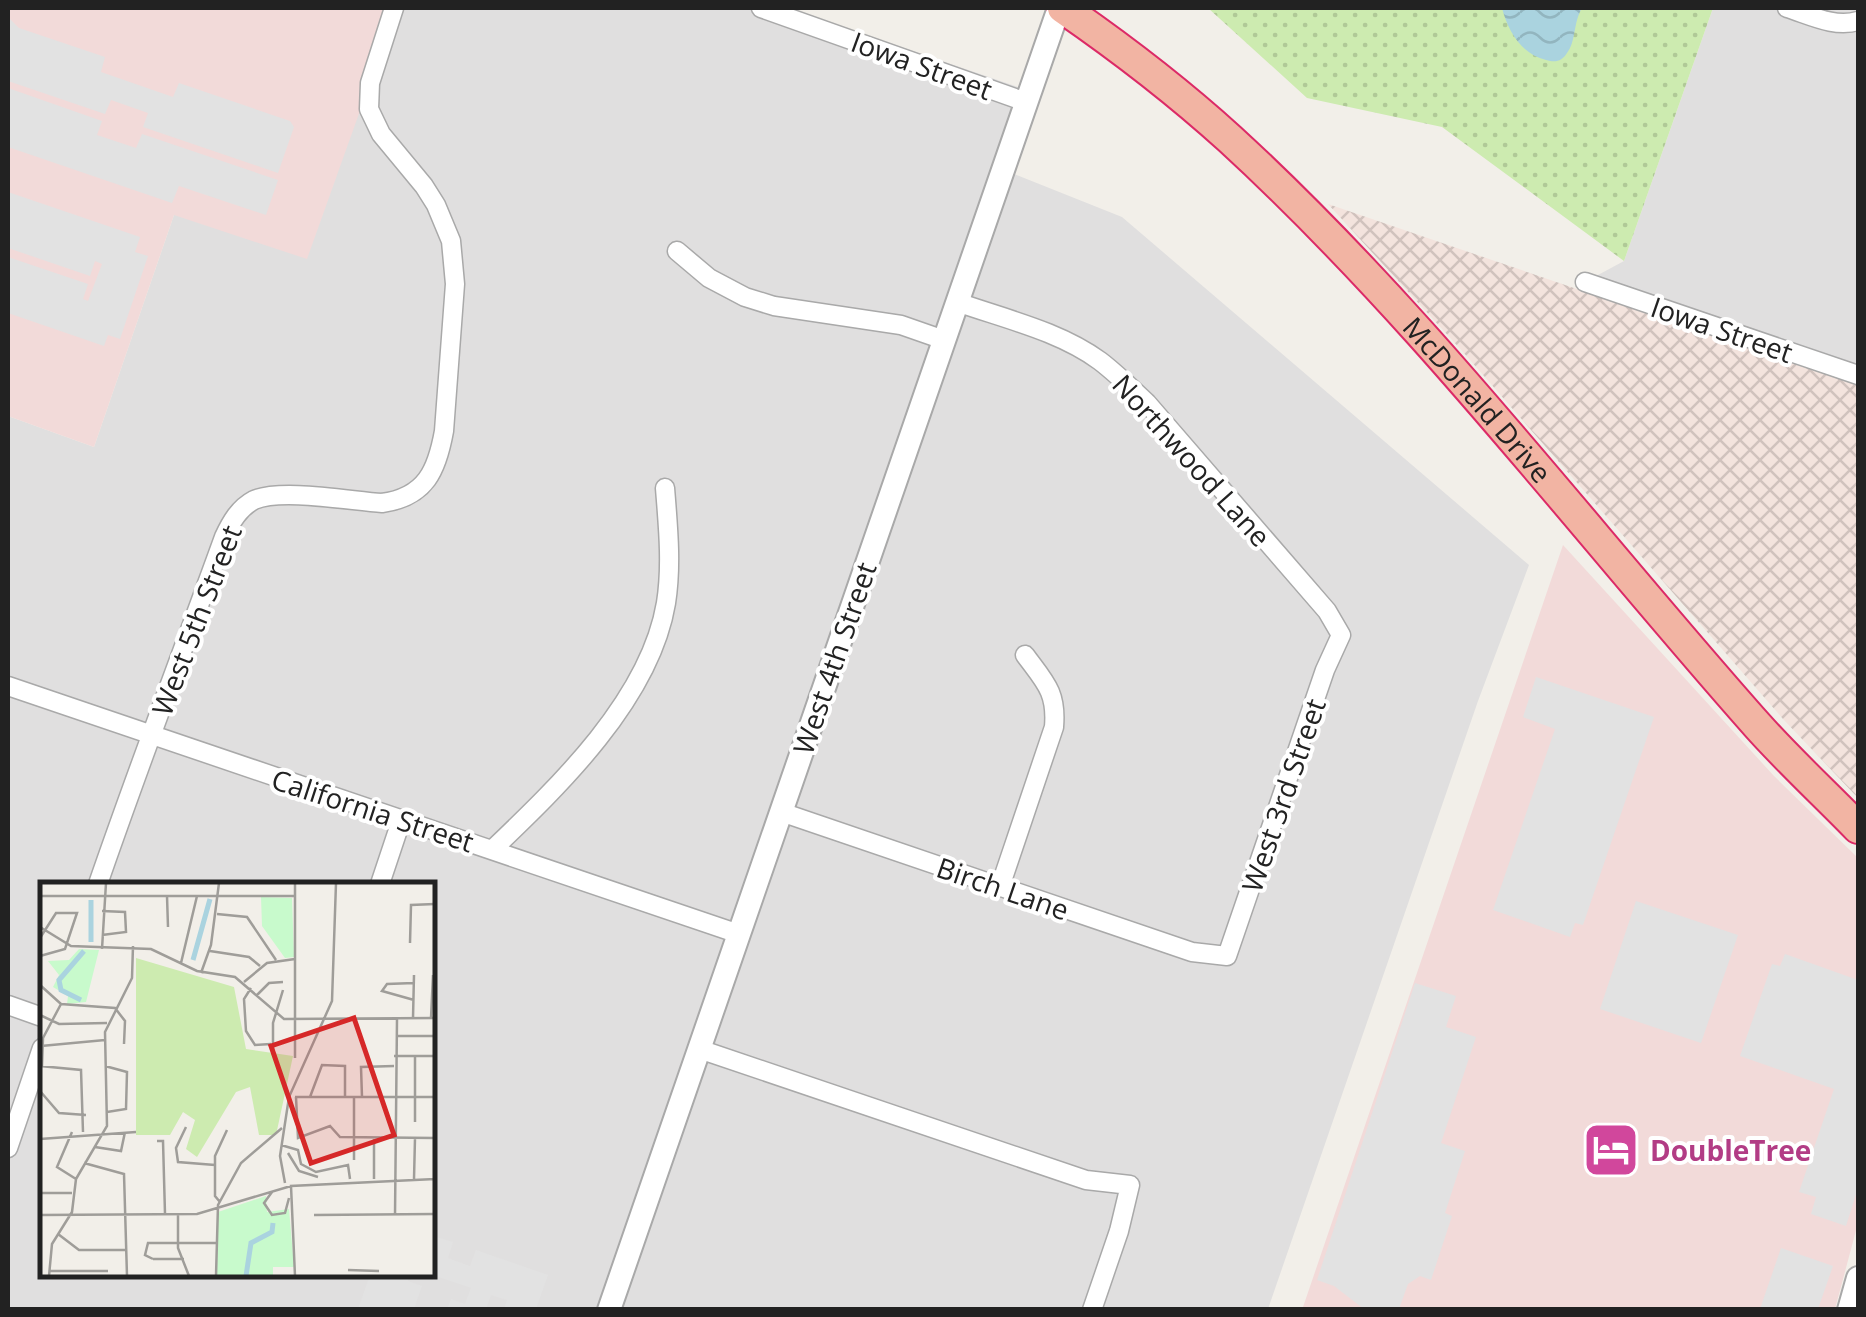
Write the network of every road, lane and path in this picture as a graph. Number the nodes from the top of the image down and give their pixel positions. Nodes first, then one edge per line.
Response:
1 (394, 8) edge
2 (760, 8) edge
3 (1061, 8) edge
4 (1787, 8) edge
5 (1858, 21) edge
6 (1026, 102) junction
7 (678, 252) dead end
8 (1585, 282) dead end
9 (957, 302) junction
10 (944, 340) junction
11 (1858, 375) edge
12 (665, 488) dead end
13 (1341, 635) joint
14 (1025, 655) dead end
15 (8, 686) edge
16 (150, 735) junction
17 (781, 812) junction
18 (400, 820) junction
19 (1858, 828) edge
20 (492, 850) junction
21 (99, 882) edge
22 (381, 882) edge
23 (1000, 887) junction
24 (739, 934) junction
25 (1227, 956) joint
26 (8, 1005) edge
27 (40, 1016) edge
28 (699, 1049) junction
29 (40, 1054) edge
30 (8, 1148) edge
31 (1858, 1278) edge
32 (609, 1310) edge
33 (1092, 1310) edge
34 (1849, 1310) edge

1 - 16 street, West 5th Street
2 - 6 street, Iowa Street
3 - 6 street, West 4th Street
3 - 19 highway, McDonald Drive
4 - 5 street
6 - 9 street, West 4th Street
7 - 10 street
8 - 11 street, Iowa Street
9 - 10 street, West 4th Street
9 - 13 street, Northwood Lane
10 - 17 street, West 4th Street
12 - 20 street
13 - 25 street, West 3rd Street
14 - 23 street
15 - 16 street, California Street
16 - 18 street, California Street
16 - 21 street, West 5th Street
17 - 23 street, Birch Lane
17 - 24 street, West 4th Street
18 - 20 street, California Street
18 - 22 street
20 - 24 street, California Street
23 - 25 street, Birch Lane
24 - 28 street, West 4th Street
26 - 27 street
28 - 32 street, West 4th Street
28 - 33 street
29 - 30 street
31 - 34 street

